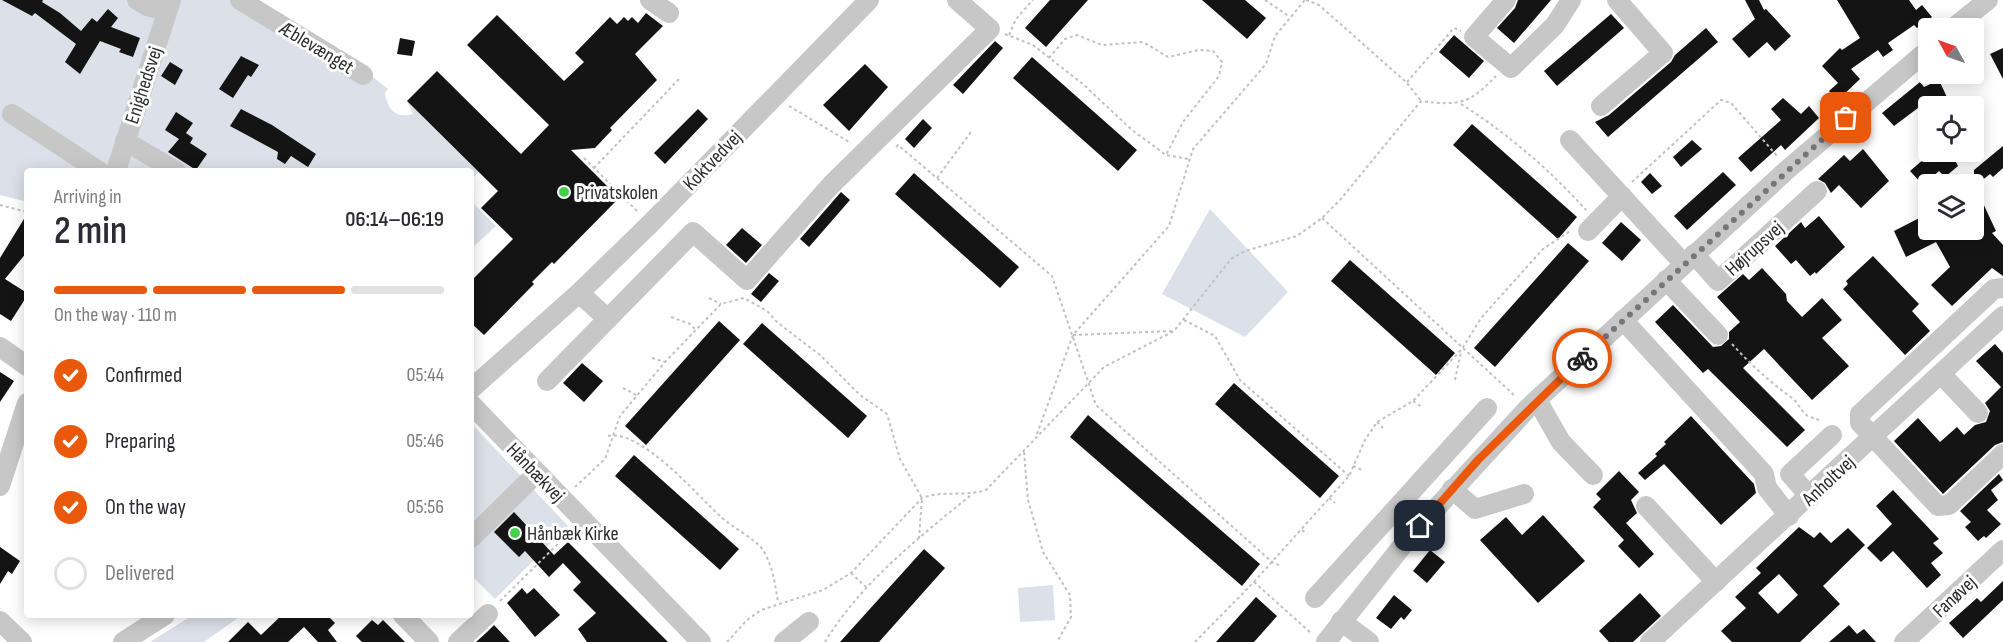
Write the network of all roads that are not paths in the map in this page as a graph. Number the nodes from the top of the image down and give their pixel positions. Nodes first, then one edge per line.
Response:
1 (137, 0) edge
2 (240, 0) edge
3 (650, 0) edge
4 (869, 0) edge
5 (957, 0) edge
6 (1506, 0) edge
7 (1571, 0) edge
8 (1617, 0) edge
9 (1988, 0) edge
10 (169, 6) edge
11 (669, 14) dead end
12 (1966, 18) edge
13 (1918, 58) edge
14 (363, 75) dead end
15 (1601, 106) dead end
16 (12, 114) dead end
17 (1569, 140) dead end
18 (125, 141) junction
19 (94, 168) edge
20 (117, 168) edge
21 (171, 168) edge
22 (1817, 191) dead end
23 (1622, 196) junction
24 (1581, 230) road end
25 (1689, 259) junction
26 (1666, 280) junction
27 (2003, 288) edge
28 (579, 293) junction
29 (608, 318) junction
30 (1623, 320) junction
31 (1999, 326) edge
32 (1718, 335) road end
33 (0, 347) edge
34 (24, 364) edge
35 (1909, 368) junction
36 (1934, 380) junction
37 (547, 381) dead end
38 (474, 387) edge
39 (1533, 404) junction
40 (474, 407) edge
41 (1487, 408) dead end
42 (24, 412) edge
43 (1978, 413) dead end
44 (1832, 435) road end
45 (1873, 438) junction
46 (2003, 454) edge
47 (537, 473) junction
48 (1593, 475) dead end
49 (0, 486) edge
50 (1452, 489) junction
51 (1524, 494) dead end
52 (1810, 497) junction
53 (1646, 506) dead end
54 (1790, 516) junction
55 (1385, 520) junction
56 (474, 535) edge
57 (1407, 540) junction
58 (2003, 550) edge
59 (1716, 582) junction
60 (1315, 598) dead end
61 (488, 614) road end
62 (160, 618) edge
63 (406, 618) edge
64 (0, 621) edge
65 (1341, 621) junction
66 (809, 622) dead end
67 (1320, 638) edge
68 (22, 642) edge
69 (123, 642) edge
70 (429, 642) edge
71 (458, 642) edge
72 (701, 642) edge
73 (784, 642) edge
74 (1369, 642) edge
75 (1650, 642) edge
76 (1904, 642) edge

1 - 10 street
2 - 14 street, Æblevænget
3 - 11 street
4 - 28 street, Koktvedvej
5 - 29 street
6 - 7 street
8 - 15 street
9 - 12 street
10 - 18 street, Enighedsvej
13 - 25 street, Højrupsvej
16 - 19 street
17 - 23 street
18 - 20 street, Enighedsvej
18 - 21 street
22 - 25 street, Højrupsvej
23 - 24 street
23 - 25 street
25 - 26 street, Højrupsvej
26 - 30 street, Højrupsvej
26 - 32 street
27 - 35 street
28 - 29 street
28 - 38 street, Koktvedvej
29 - 37 street
30 - 39 street, Højrupsvej
30 - 54 street
31 - 36 street, Anholtvej
33 - 34 street
35 - 36 street
35 - 45 street
36 - 43 street
36 - 45 street, Anholtvej
39 - 48 street
39 - 50 street, Højrupsvej
40 - 47 street, Hånbækvej
41 - 55 street
42 - 49 street
44 - 52 street
45 - 46 street
45 - 52 street, Anholtvej
47 - 56 street
47 - 72 street, Hånbækvej
50 - 51 street
50 - 57 street, Højrupsvej
52 - 54 street, Anholtvej
53 - 59 street
54 - 59 street, Anholtvej
55 - 57 street
55 - 60 street
57 - 65 street, Højrupsvej
58 - 76 street, Fanøvej
59 - 75 street, Anholtvej
61 - 71 street
62 - 69 street
63 - 70 street
64 - 68 street
65 - 67 street, Højrupsvej
65 - 74 street
66 - 73 street

